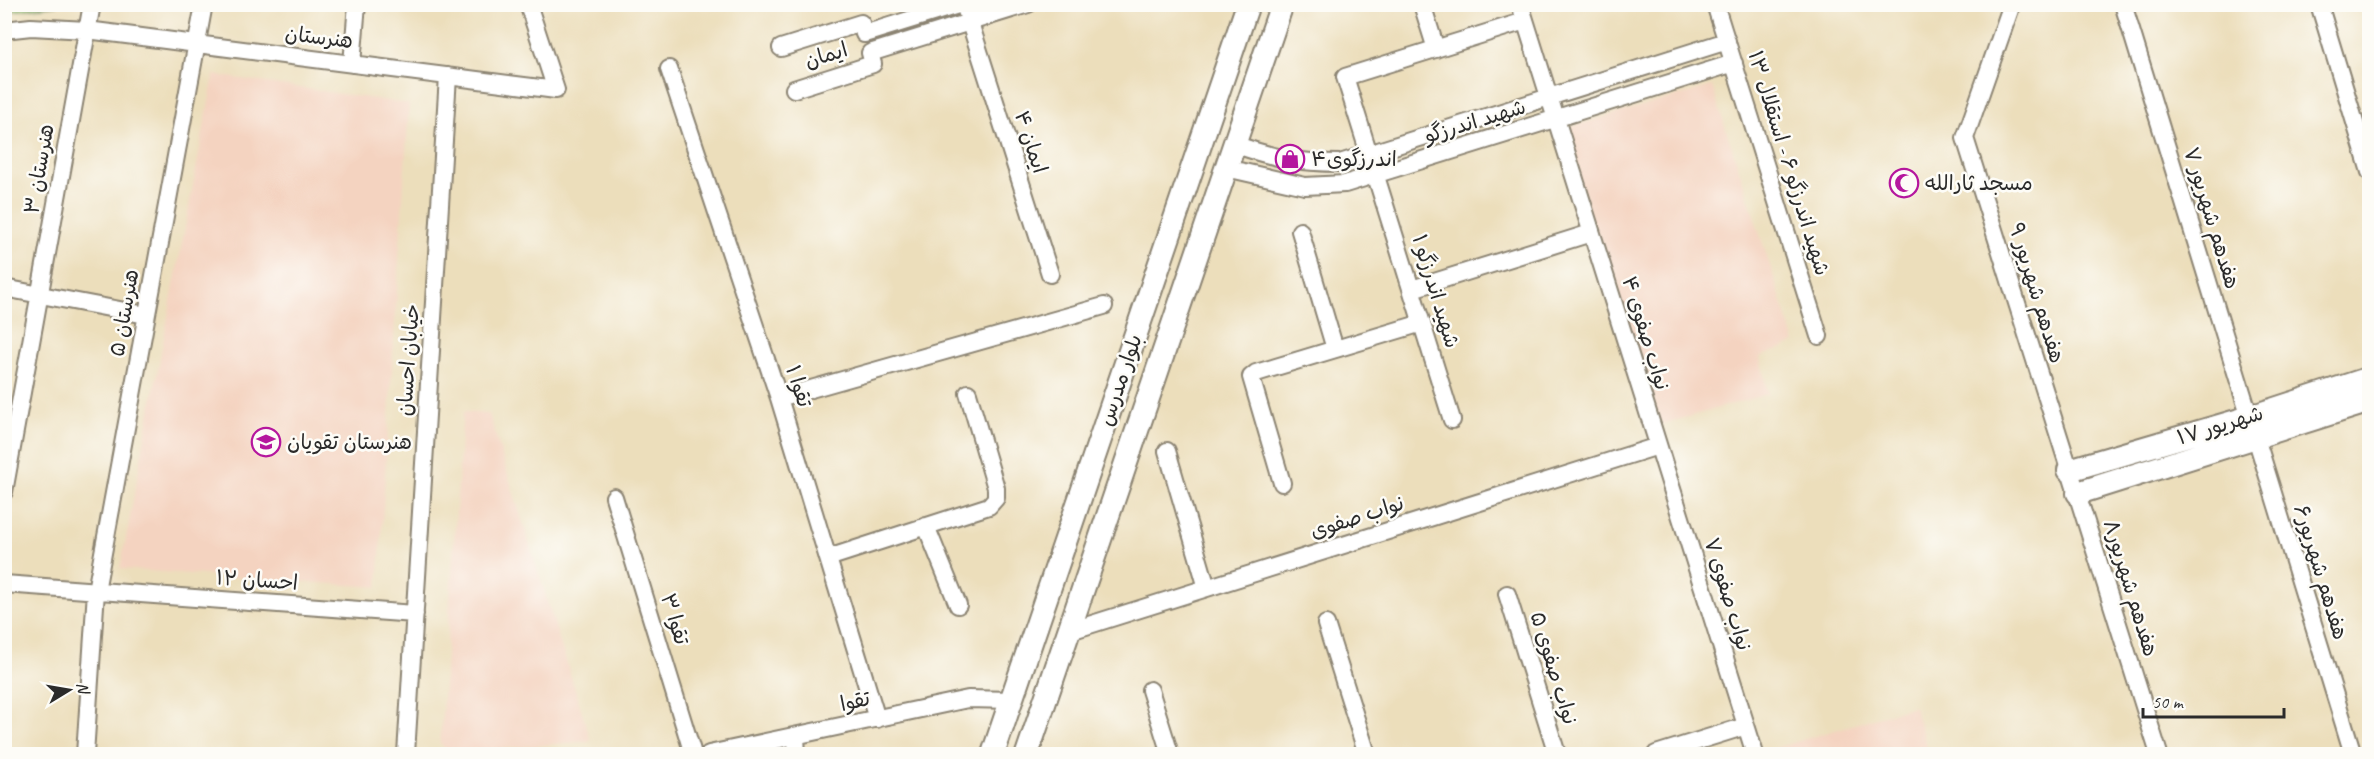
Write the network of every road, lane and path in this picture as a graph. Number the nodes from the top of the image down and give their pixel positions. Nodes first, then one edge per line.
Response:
1 (92, 4) edge
2 (204, 4) edge
3 (357, 4) edge
4 (528, 4) edge
5 (963, 4) edge
6 (1028, 4) edge
7 (1248, 4) edge
8 (1282, 4) edge
9 (1422, 4) edge
10 (1520, 4) edge
11 (1715, 4) edge
12 (2012, 4) edge
13 (2319, 4) edge
14 (2124, 8) edge
15 (1525, 21) junction
16 (969, 22) junction
17 (4, 30) edge
18 (87, 30) junction
19 (1727, 41) junction
20 (196, 44) junction
21 (781, 48) dead end
22 (1436, 49) junction
23 (1734, 63) junction
24 (352, 64) junction
25 (669, 69) dead end
26 (448, 76) junction
27 (794, 89) dead end
28 (1549, 98) junction
29 (1556, 120) junction
30 (1234, 144) junction
31 (1370, 155) junction
32 (1227, 168) junction
33 (2370, 172) edge
34 (1376, 176) junction
35 (1300, 231) dead end
36 (1591, 233) junction
37 (1050, 274) dead end
38 (4, 288) edge
39 (1412, 289) junction
40 (39, 295) junction
41 (1104, 306) dead end
42 (147, 315) junction
43 (1422, 323) junction
44 (1819, 336) dead end
45 (1335, 349) junction
46 (2370, 378) edge
47 (968, 393) dead end
48 (779, 398) junction
49 (2370, 401) edge
50 (1452, 420) dead end
51 (2253, 427) junction
52 (10, 428) edge
53 (1658, 446) junction
54 (1167, 451) dead end
55 (2069, 470) junction
56 (1282, 483) dead end
57 (4, 492) edge
58 (2078, 494) junction
59 (614, 497) dead end
60 (926, 526) junction
61 (828, 558) junction
62 (4, 584) edge
63 (1207, 588) junction
64 (96, 591) junction
65 (1507, 594) dead end
66 (958, 605) dead end
67 (415, 614) junction
68 (1326, 624) dead end
69 (1070, 631) junction
70 (1150, 690) dead end
71 (1012, 700) junction
72 (877, 719) junction
73 (1746, 726) junction
74 (796, 737) junction
75 (85, 754) edge
76 (406, 754) edge
77 (693, 754) edge
78 (709, 754) edge
79 (797, 754) edge
80 (993, 754) edge
81 (1028, 754) edge
82 (1170, 754) edge
83 (1367, 754) edge
84 (1557, 754) edge
85 (1656, 754) edge
86 (1755, 754) edge
87 (2159, 754) edge
88 (2353, 754) edge

1 - 18 street, هنرستان ۳
2 - 20 street, هنرستان ۵
3 - 24 street
4 - 26 street, هنرستان
5 - 16 street, ایمان ۴
5 - 21 street, ایمان
6 - 16 street, ایمان
7 - 71 main road, بلوار مدرس
8 - 30 main road, بلوار مدرس
9 - 22 street
10 - 15 street, نواب صفوی ۴
11 - 19 street, شهید اندرزگو ۶ - استقلال ۱۳
12 - 55 street, هفدهم شهریور ۹
13 - 33 street
14 - 51 street, هفدهم شهریور ۷
15 - 22 street
15 - 28 street, نواب صفوی ۴
16 - 27 street, ایمان
16 - 37 street, ایمان ۴
17 - 18 street, هنرستان
18 - 20 street, هنرستان
18 - 40 street, هنرستان ۳
19 - 23 street, شهید اندرزگو ۶ - استقلال ۱۳
19 - 28 street
20 - 24 street, هنرستان
20 - 42 street, هنرستان ۵
22 - 31 street, شهید اندرزگو ۱
23 - 29 street, شهید اندرزگو
23 - 44 street, شهید اندرزگو ۶ - استقلال ۱۳
24 - 26 street, هنرستان
25 - 48 street, تقوا ۱
26 - 67 street, خیابان احسان
28 - 29 street, نواب صفوی ۴
28 - 31 street
29 - 34 street, شهید اندرزگو
29 - 36 street, نواب صفوی ۴
30 - 31 street
30 - 32 main road, بلوار مدرس
31 - 34 street, شهید اندرزگو ۱
32 - 34 street, شهید اندرزگو
32 - 69 main road, بلوار مدرس
34 - 39 street, شهید اندرزگو ۱
35 - 45 street
36 - 39 street
36 - 53 street, نواب صفوی ۴
38 - 40 street
39 - 43 street, شهید اندرزگو ۱
40 - 42 street
40 - 52 street, هنرستان ۳
41 - 48 street
42 - 64 street, هنرستان ۵
43 - 45 street
43 - 50 street, شهید اندرزگو ۱
45 - 56 street
46 - 51 main road, ۱۷ شهریور
47 - 60 street
48 - 61 street, تقوا ۱
49 - 51 main road, ۱۷ شهریور
51 - 55 main road, ۱۷ شهریور
51 - 58 main road, ۱۷ شهریور
51 - 88 street, هفدهم شهریور۶
52 - 57 street, هنرستان ۳
53 - 63 street, نواب صفوی
53 - 73 street, نواب صفوی ۷
54 - 63 street
55 - 58 street, هفدهم شهریور۸
58 - 87 street, هفدهم شهریور۸
59 - 77 street, تقوا ۳
60 - 61 street
60 - 66 street
61 - 72 street, تقوا ۱
62 - 64 street, احسان ۱۲
63 - 69 street, نواب صفوی
64 - 67 street, احسان ۱۲
64 - 75 street, هنرستان ۵
65 - 84 street, نواب صفوی ۵
67 - 76 street, خیابان احسان
68 - 83 street
69 - 81 main road, بلوار مدرس
70 - 82 street
71 - 72 street, تقوا
71 - 80 main road, بلوار مدرس
72 - 74 street, تقوا
73 - 85 street
73 - 86 street, نواب صفوی ۷
74 - 78 street, تقوا
74 - 79 street

